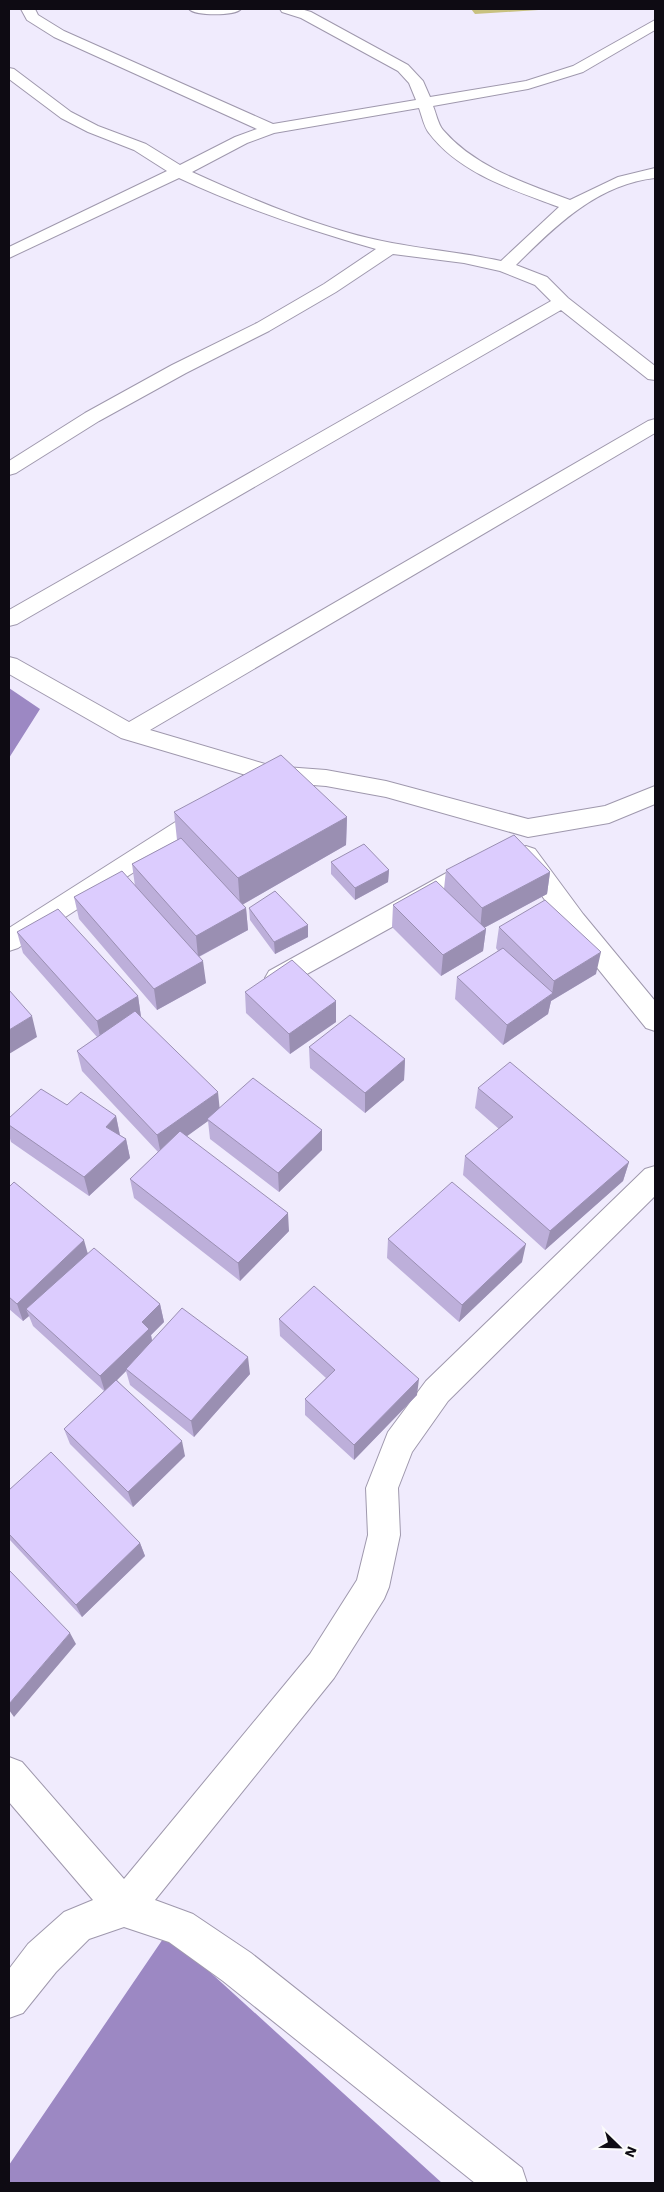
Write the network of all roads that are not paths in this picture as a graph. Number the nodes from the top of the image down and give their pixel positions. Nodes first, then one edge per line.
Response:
1 (28, 9) edge
2 (196, 9) edge
3 (234, 9) edge
4 (287, 9) edge
5 (651, 32) edge
6 (9, 72) edge
7 (424, 102) junction
8 (271, 129) junction
9 (179, 172) junction
10 (655, 173) edge
11 (571, 206) junction
12 (390, 248) junction
13 (9, 253) edge
14 (505, 267) junction
15 (562, 302) junction
16 (655, 375) edge
17 (655, 425) edge
18 (9, 469) edge
19 (9, 619) edge
20 (9, 664) edge
21 (129, 732) junction
22 (272, 774) junction
23 (655, 794) edge
24 (524, 836) junction
25 (9, 941) edge
26 (278, 978) edge
27 (655, 1020) edge
28 (655, 1178) edge
29 (9, 1775) edge
30 (124, 1908) junction
31 (9, 1999) edge
32 (507, 2183) edge

1 - 8 street
2 - 3 street
4 - 7 street
5 - 7 street
6 - 9 street
7 - 8 street
7 - 11 street
8 - 9 street
9 - 12 street
9 - 13 street
10 - 11 street
11 - 14 street
12 - 14 street
12 - 18 street
14 - 15 street
15 - 16 street
15 - 19 street
17 - 21 street
20 - 21 street
21 - 22 street
22 - 24 street
22 - 25 street
23 - 24 street
24 - 26 street
24 - 27 street
28 - 30 street
29 - 30 street
30 - 31 street
30 - 32 street

